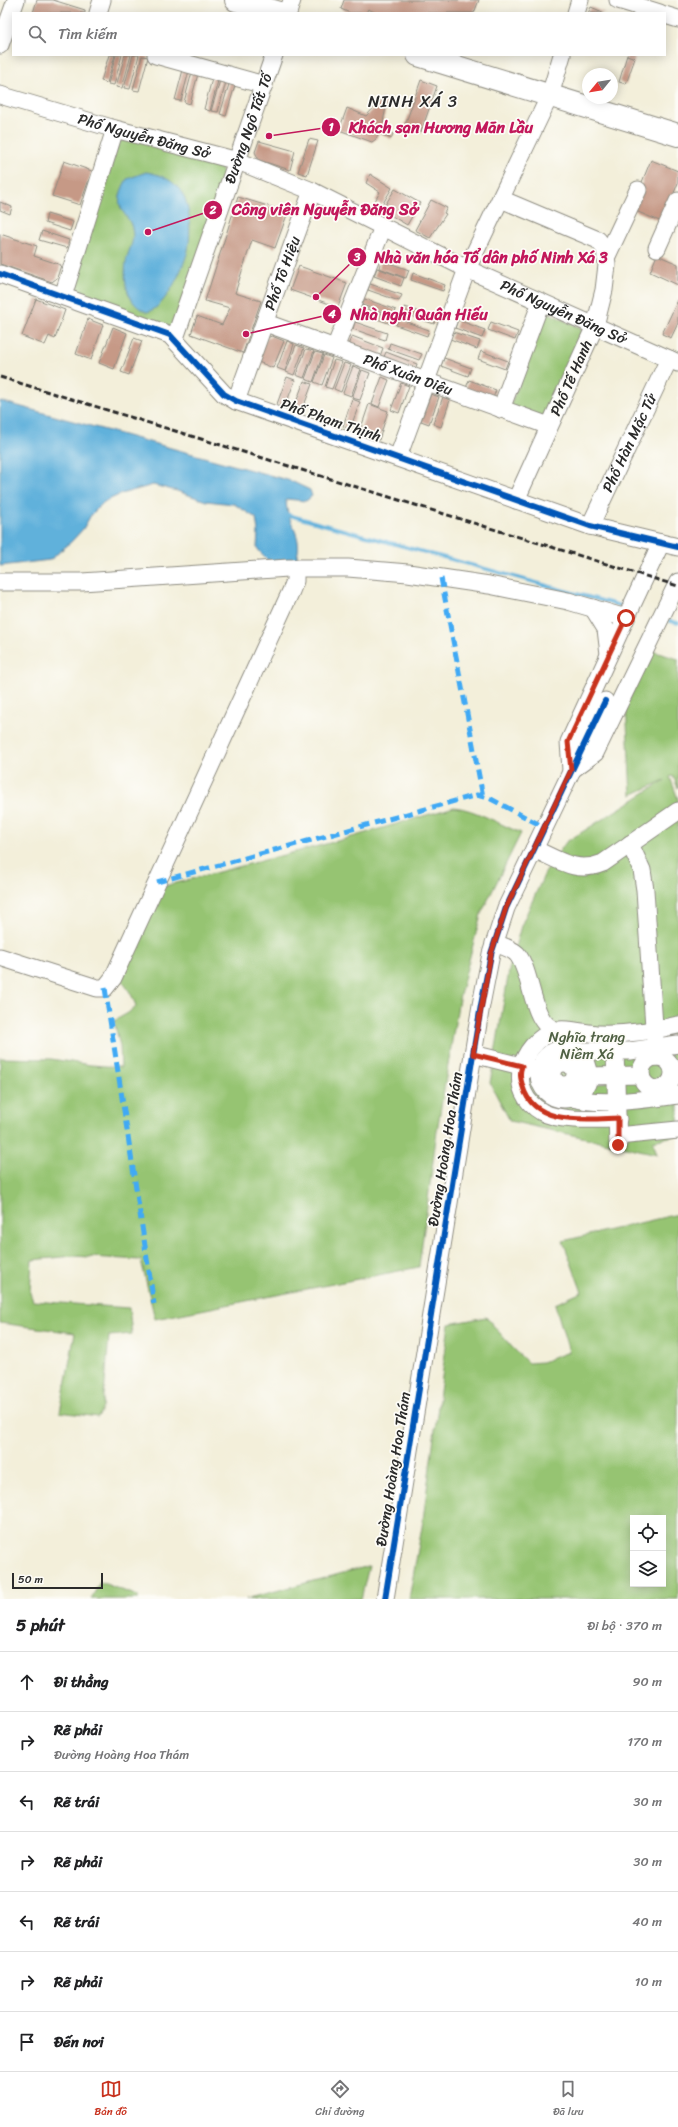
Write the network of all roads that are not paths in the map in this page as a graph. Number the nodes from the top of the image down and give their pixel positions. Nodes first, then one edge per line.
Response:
1 (16, 0) edge
2 (102, 0) edge
3 (236, 0) edge
4 (292, 0) edge
5 (580, 0) edge
6 (618, 0) edge
7 (98, 12) edge
8 (277, 12) edge
9 (288, 12) edge
10 (576, 12) edge
11 (657, 12) edge
12 (666, 15) edge
13 (5, 17) edge
14 (678, 19) edge
15 (0, 45) edge
16 (160, 56) edge
17 (274, 56) edge
18 (421, 56) edge
19 (562, 56) edge
20 (264, 85) junction
21 (0, 95) edge
22 (550, 95) junction
23 (115, 129) junction
24 (678, 135) edge
25 (238, 161) junction
26 (638, 190) dead end
27 (312, 191) junction
28 (501, 199) junction
29 (678, 201) edge
30 (383, 227) junction
31 (657, 248) dead end
32 (606, 258) junction
33 (467, 269) junction
34 (0, 274) edge
35 (63, 296) junction
36 (541, 302) junction
37 (266, 323) junction
38 (595, 326) junction
39 (175, 338) junction
40 (335, 348) junction
41 (674, 361) edge
42 (426, 381) junction
43 (236, 401) junction
44 (501, 409) junction
45 (549, 426) junction
46 (398, 457) junction
47 (516, 500) junction
48 (590, 526) junction
49 (660, 543) junction
50 (678, 547) edge
51 (296, 568) junction
52 (0, 582) edge
53 (678, 582) edge
54 (593, 608) junction
55 (626, 618) junction
56 (609, 654) junction
57 (605, 701) dead end
58 (571, 770) junction
59 (678, 811) edge
60 (630, 844) junction
61 (534, 848) junction
62 (494, 943) junction
63 (0, 957) edge
64 (678, 1025) edge
65 (556, 1030) junction
66 (654, 1030) junction
67 (678, 1044) edge
68 (616, 1052) junction
69 (656, 1052) junction
70 (473, 1054) junction
71 (522, 1066) junction
72 (675, 1069) edge
73 (641, 1075) junction
74 (565, 1076) junction
75 (616, 1076) junction
76 (678, 1095) edge
77 (617, 1101) junction
78 (618, 1118) junction
79 (558, 1123) junction
80 (678, 1130) edge
81 (385, 1599) edge

1 - 13 street
2 - 7 street
3 - 8 main road
4 - 9 street
5 - 10 street
6 - 11 street
12 - 14 street
13 - 15 street
16 - 20 street
17 - 20 street, Đường Ngô Tất Tố
18 - 22 main road
19 - 22 street
20 - 25 street, Đường Ngô Tất Tố
21 - 23 street, Phố Nguyễn Đăng Sở
22 - 24 main road
22 - 28 street
23 - 25 street, Phố Nguyễn Đăng Sở
23 - 35 street
25 - 27 street, Phố Nguyễn Đăng Sở
25 - 39 street, Đường Ngô Tất Tố
26 - 32 street
27 - 30 street, Phố Nguyễn Đăng Sở
27 - 37 street, Phố Tô Hiệu
28 - 32 street, Phố Tế Hanh
28 - 33 street
29 - 31 street
30 - 33 street, Phố Nguyễn Đăng Sở
30 - 40 street
32 - 38 street, Phố Tế Hanh
33 - 36 street, Phố Nguyễn Đăng Sở
33 - 42 street
34 - 35 street, Phố Phạm Thịnh
35 - 39 street, Phố Phạm Thịnh
36 - 38 street, Phố Nguyễn Đăng Sở
36 - 44 street
37 - 40 street, Phố Xuân Diệu
37 - 43 street, Phố Tô Hiệu
38 - 41 street, Phố Nguyễn Đăng Sở
38 - 45 street, Phố Tế Hanh
39 - 43 street, Phố Phạm Thịnh
40 - 42 street, Phố Xuân Diệu
41 - 48 street, Phố Hàn Mặc Tử
42 - 44 street, Phố Xuân Diệu
42 - 46 street
43 - 46 street, Phố Phạm Thịnh
44 - 45 street, Phố Xuân Diệu
45 - 47 street, Phố Tế Hanh
46 - 47 street, Phố Phạm Thịnh
47 - 48 street, Phố Phạm Thịnh
48 - 49 street, Phố Phạm Thịnh
49 - 50 street, Phố Phạm Thịnh
49 - 55 street
51 - 52 street
51 - 54 street
51 - 63 street
53 - 58 street
54 - 55 street
54 - 56 street
55 - 56 street
56 - 58 street
57 - 58 street, Đường Hoàng Hoa Thám
58 - 61 street, Đường Hoàng Hoa Thám
59 - 60 street
60 - 61 street
60 - 66 street
61 - 62 street, Đường Hoàng Hoa Thám
62 - 65 street
62 - 70 street, Đường Hoàng Hoa Thám
64 - 66 street
65 - 66 street
65 - 71 street
66 - 69 street
67 - 69 street
68 - 69 street
68 - 74 street
68 - 75 street
69 - 72 street
69 - 73 street
70 - 71 street
70 - 81 street, Đường Hoàng Hoa Thám
71 - 74 street
71 - 79 street
72 - 73 street
73 - 75 street
74 - 75 street
74 - 77 street
74 - 79 street
75 - 77 street
76 - 77 street
77 - 78 street
78 - 79 street
78 - 80 street

